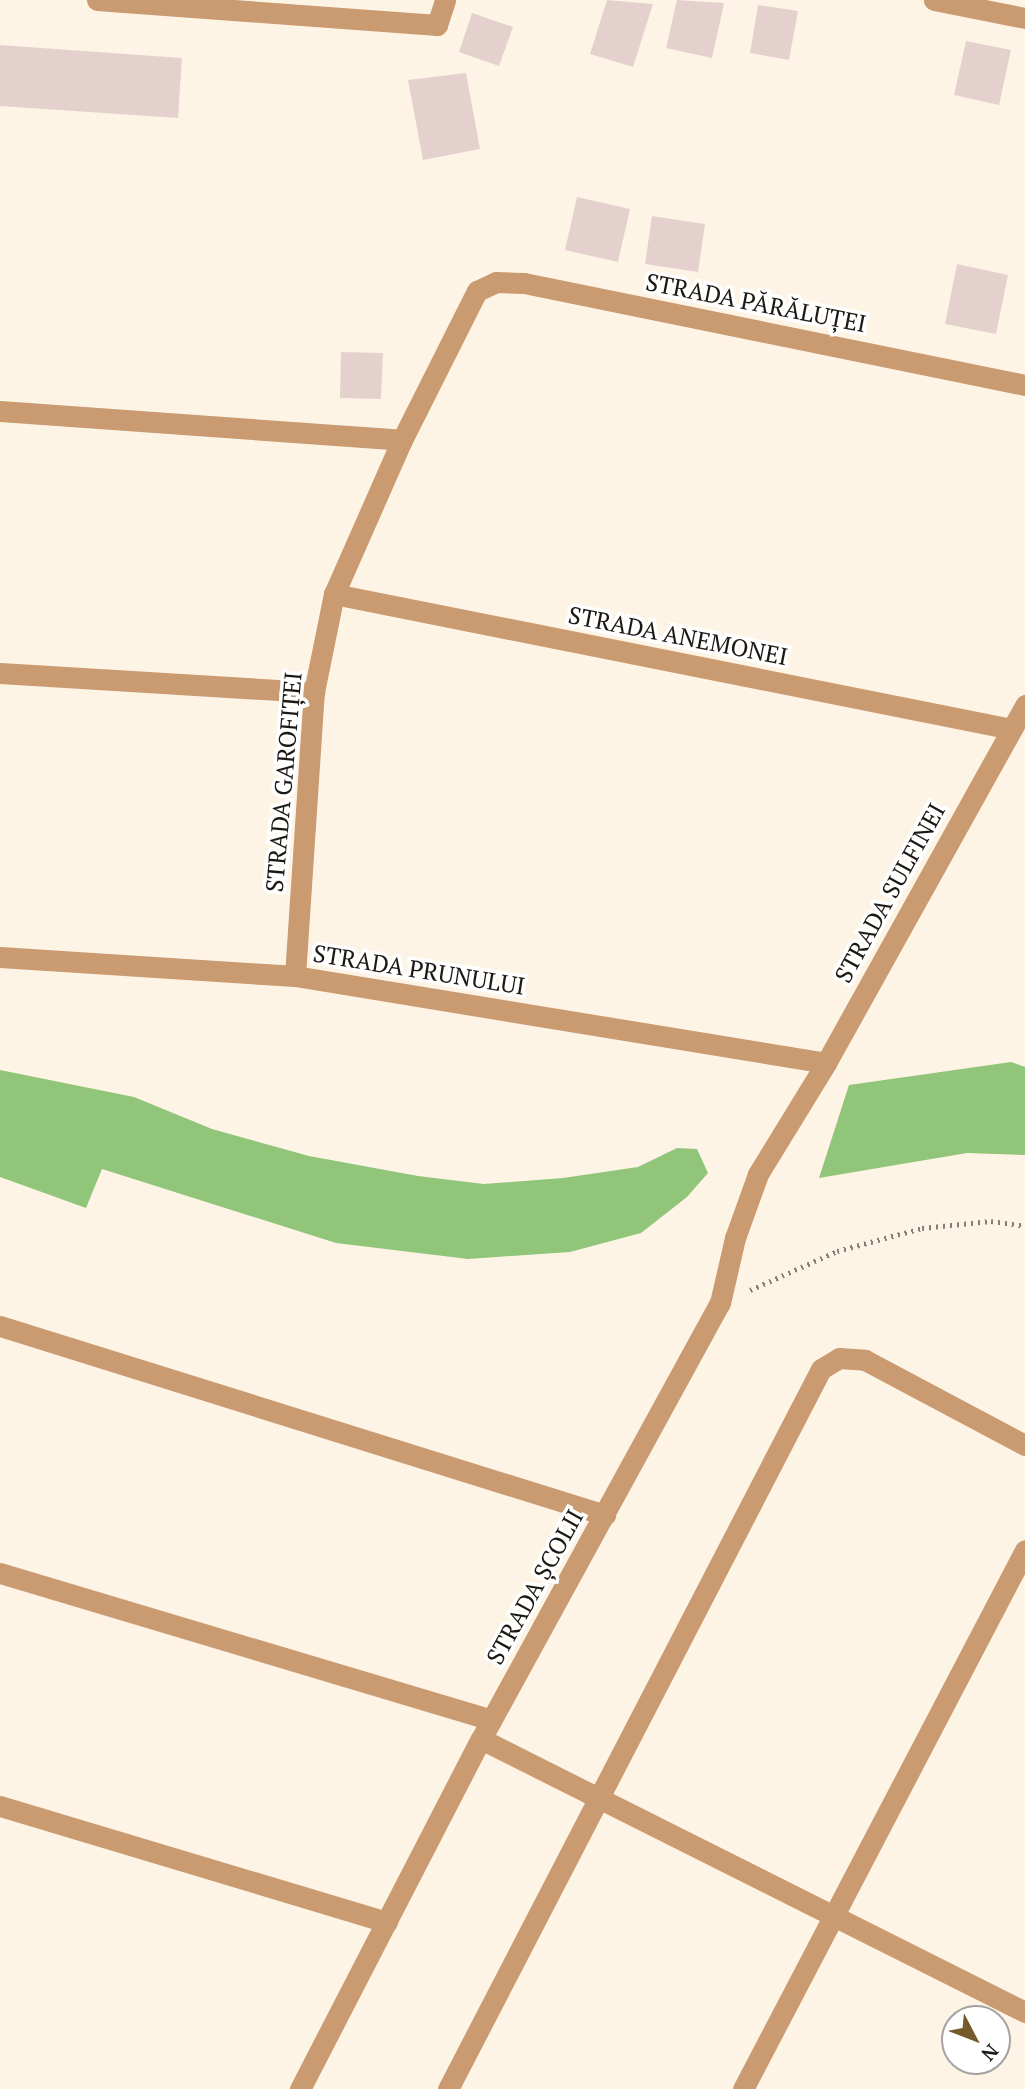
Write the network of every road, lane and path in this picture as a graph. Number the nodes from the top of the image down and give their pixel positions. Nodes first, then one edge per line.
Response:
1 (97, 0) edge
2 (445, 0) edge
3 (934, 0) edge
4 (1025, 18) edge
5 (477, 290) joint
6 (1025, 385) edge
7 (0, 411) edge
8 (402, 440) junction
9 (334, 594) junction
10 (0, 673) edge
11 (314, 692) junction
12 (1025, 705) edge
13 (1012, 729) junction
14 (0, 957) edge
15 (295, 976) junction
16 (826, 1063) junction
17 (797, 1104) joint
18 (1025, 1226) edge
19 (720, 1303) junction
20 (0, 1326) edge
21 (1025, 1445) edge
22 (605, 1515) junction
23 (1025, 1550) edge
24 (0, 1573) edge
25 (492, 1720) junction
26 (481, 1739) junction
27 (599, 1798) junction
28 (0, 1806) edge
29 (833, 1918) junction
30 (387, 1922) junction
31 (1025, 2012) edge
32 (300, 2089) edge
33 (448, 2089) edge
34 (743, 2089) edge

1 - 2 street
3 - 4 street
5 - 6 street, STRADA PĂRĂLUȚEI
5 - 8 street, STRADA GAROFIȚEI
7 - 8 street
8 - 9 street, STRADA GAROFIȚEI
9 - 11 street, STRADA GAROFIȚEI
9 - 13 street, STRADA ANEMONEI
10 - 11 street
11 - 15 street, STRADA GAROFIȚEI
12 - 13 street, STRADA SULFINEI
13 - 16 street, STRADA SULFINEI
14 - 15 street, STRADA PRUNULUI
15 - 16 street, STRADA PRUNULUI
16 - 17 street, STRADA SULFINEI
17 - 19 street, STRADA ȘCOLII
18 - 19 path
19 - 22 street, STRADA ȘCOLII
20 - 22 street
21 - 27 street
22 - 25 street, STRADA ȘCOLII
23 - 29 street
24 - 25 street
25 - 26 street, STRADA ȘCOLII
26 - 27 street
26 - 30 street, STRADA ȘCOLII
27 - 29 street
27 - 33 street
28 - 30 street
29 - 31 street
29 - 34 street
30 - 32 street, STRADA ȘCOLII

